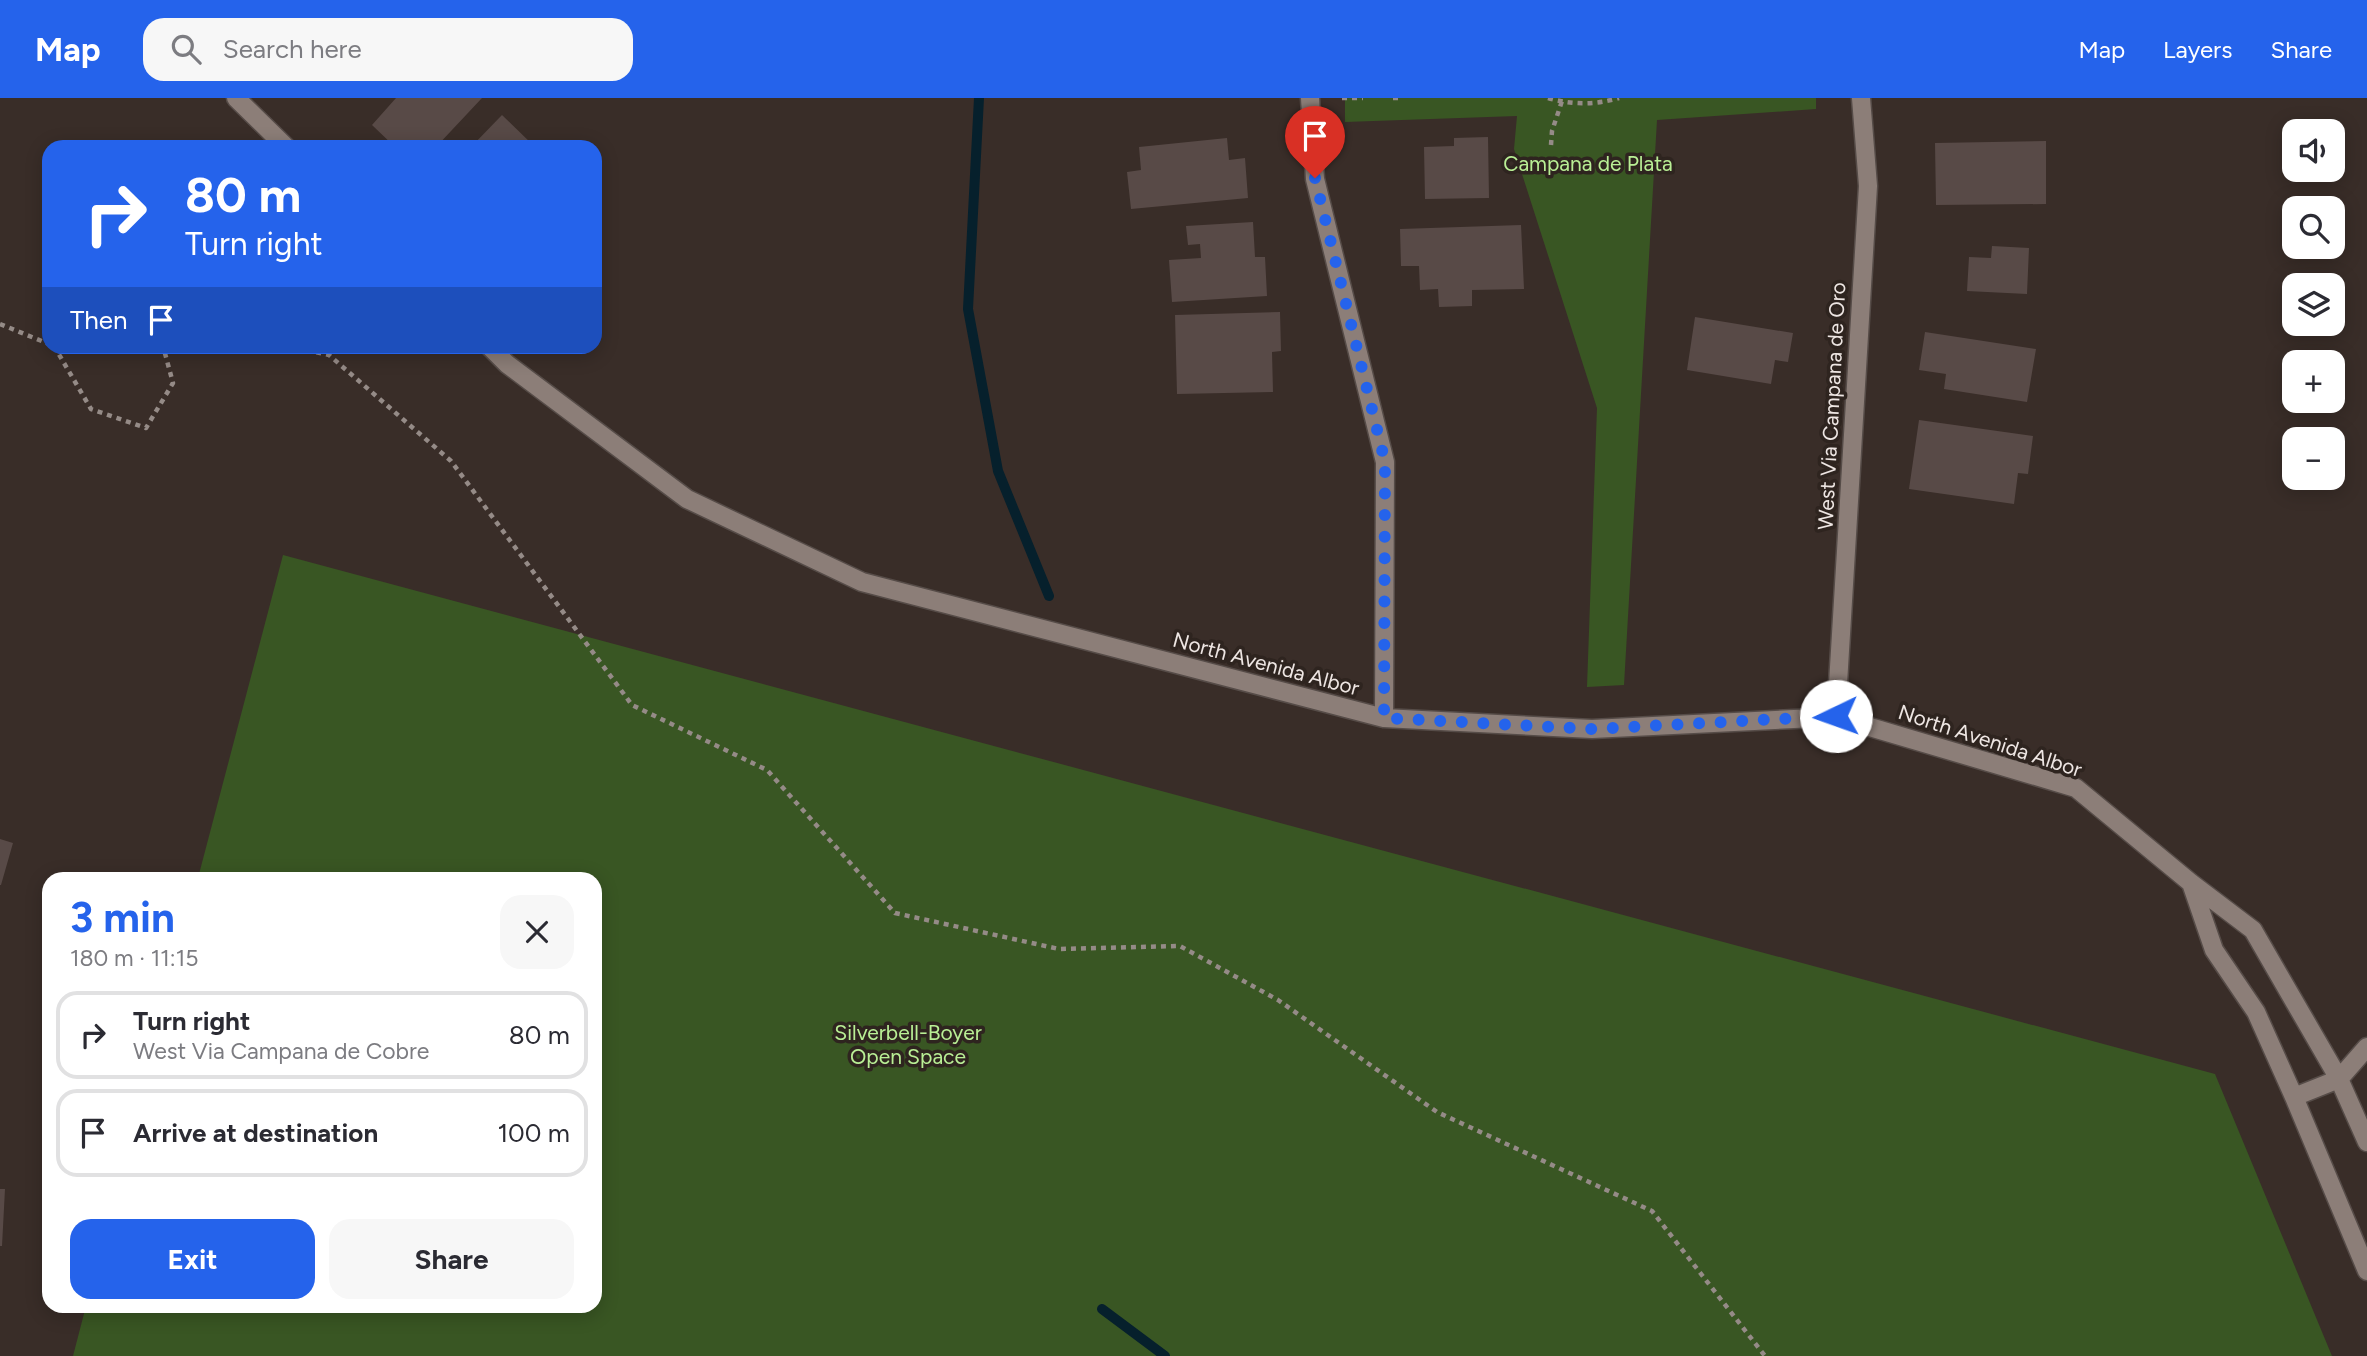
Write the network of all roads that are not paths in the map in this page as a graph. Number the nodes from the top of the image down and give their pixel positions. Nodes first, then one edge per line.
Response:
1 (236, 98) edge
2 (1310, 98) edge
3 (1861, 98) edge
4 (279, 140) edge
5 (497, 354) edge
6 (1836, 716) junction
7 (1384, 718) junction
8 (2191, 883) junction
9 (2367, 1047) edge
10 (2339, 1079) junction
11 (2294, 1097) junction
12 (2367, 1142) edge
13 (2367, 1271) edge

1 - 4 street
2 - 7 street
3 - 6 street, West Via Campana de Oro
5 - 7 street, North Avenida Albor
6 - 7 street, North Avenida Albor
6 - 8 street, North Avenida Albor
8 - 10 street, North Avenida Albor
8 - 11 street
9 - 10 street
10 - 11 street
10 - 12 street, North Avenida Albor
11 - 13 street

